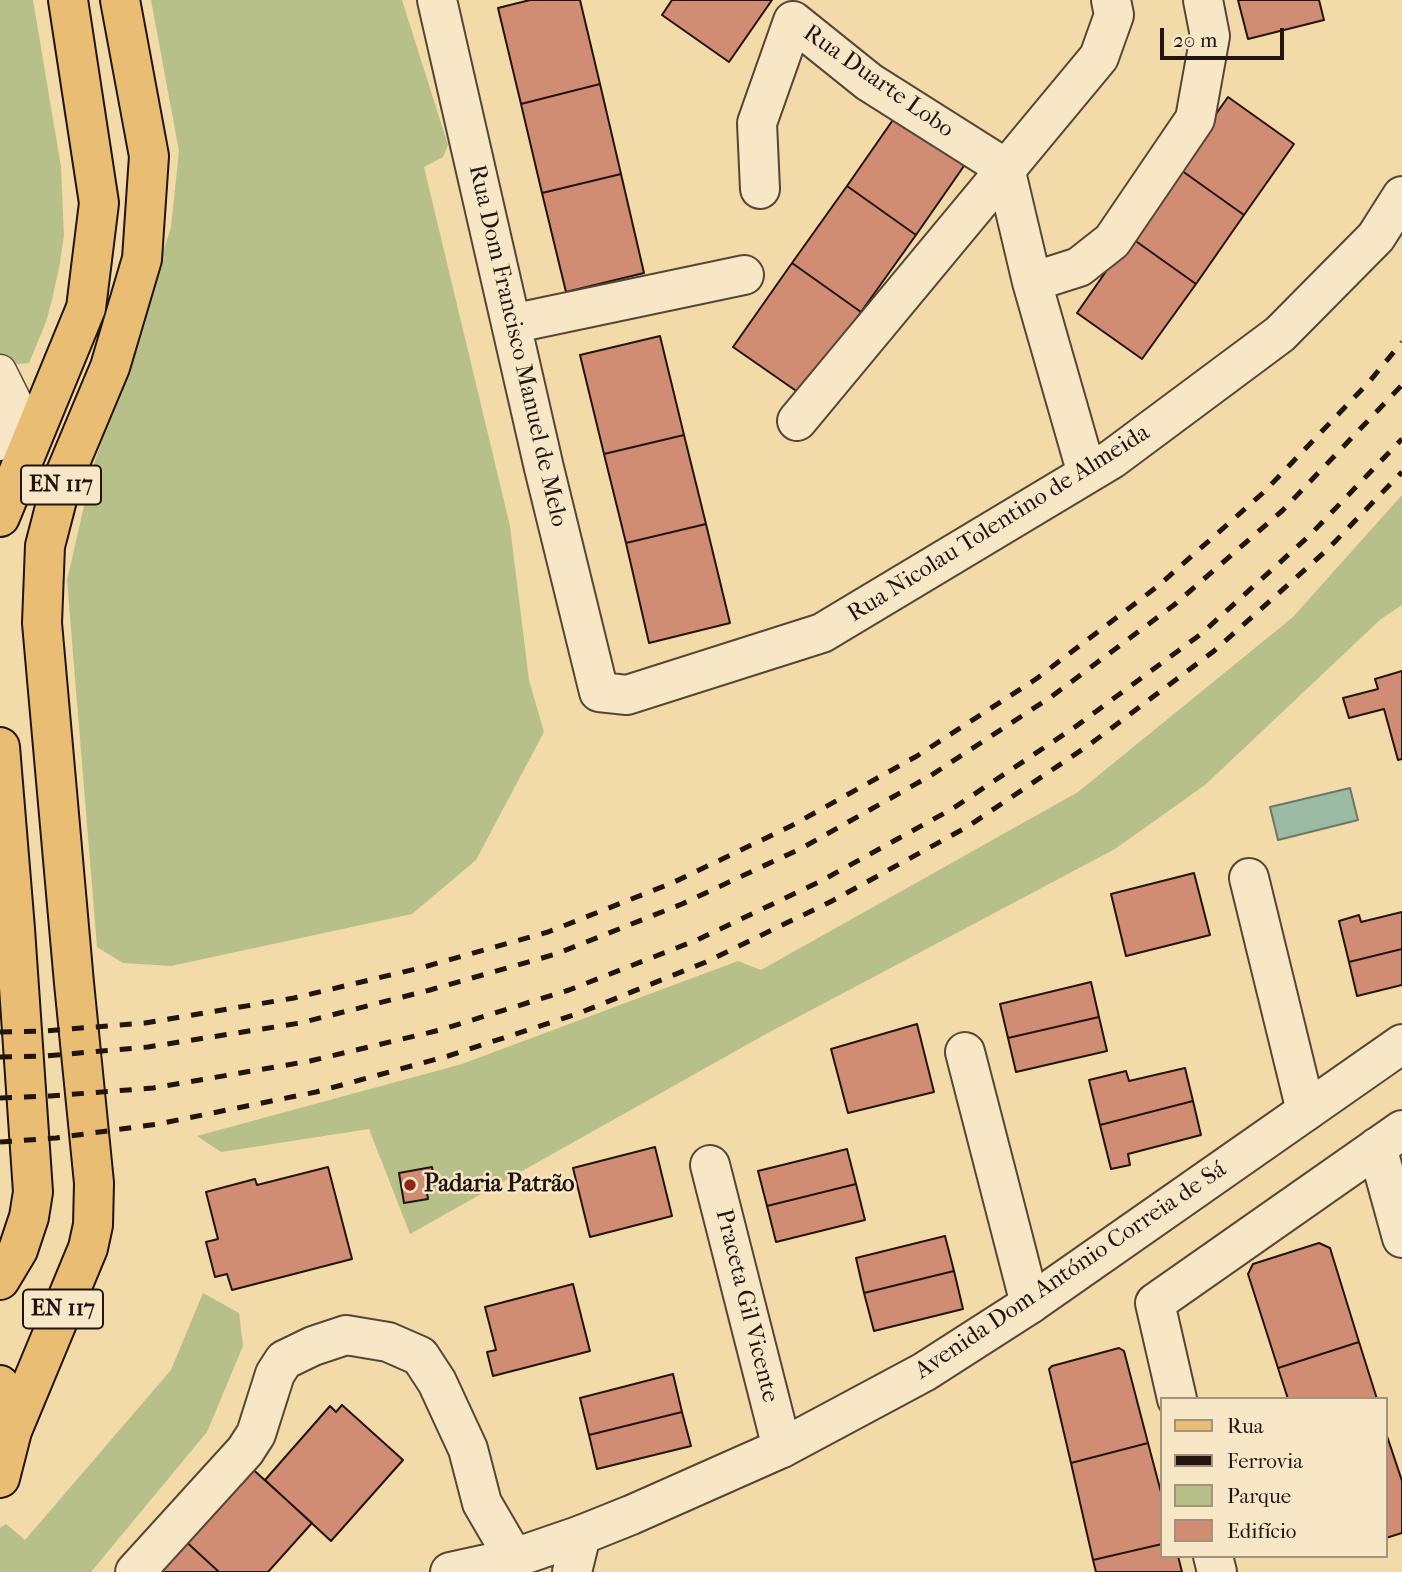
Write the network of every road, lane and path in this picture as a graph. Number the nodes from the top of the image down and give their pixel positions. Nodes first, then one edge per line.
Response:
1 (68, 0) edge
2 (120, 0) edge
3 (437, 0) edge
4 (1111, 0) edge
5 (1203, 0) edge
6 (797, 10) edge
7 (1005, 168) junction
8 (760, 189) dead end
9 (1402, 196) edge
10 (744, 275) dead end
11 (1032, 282) junction
12 (511, 324) junction
13 (0, 371) edge
14 (796, 421) dead end
15 (0, 444) edge
16 (1087, 474) junction
17 (0, 517) edge
18 (599, 692) joint
19 (0, 747) edge
20 (1248, 878) dead end
21 (1402, 1044) edge
22 (965, 1052) dead end
23 (1306, 1111) junction
24 (1390, 1139) edge
25 (710, 1165) dead end
26 (1402, 1238) edge
27 (0, 1280) edge
28 (1030, 1304) junction
29 (0, 1385) edge
30 (1177, 1397) edge
31 (12, 1431) junction
32 (782, 1448) junction
33 (0, 1478) edge
34 (581, 1535) junction
35 (514, 1558) junction
36 (135, 1572) edge
37 (450, 1572) edge
38 (572, 1572) edge

1 - 17 main road, EN 117
2 - 31 main road, EN 117
3 - 12 street, Rua Dom Francisco Manuel de Melo
4 - 7 street
5 - 11 street
6 - 7 street, Rua Duarte Lobo
6 - 8 street, Rua Duarte Lobo
7 - 11 street
7 - 14 street
9 - 16 street, Rua Nicolau Tolentino de Almeida
10 - 12 street
11 - 16 street
12 - 18 street, Rua Dom Francisco Manuel de Melo
13 - 15 street
16 - 18 street, Rua Nicolau Tolentino de Almeida
19 - 27 main road, EN 117
20 - 23 street
21 - 23 street, Avenida Dom António Correia de Sá
22 - 28 street
23 - 28 street, Avenida Dom António Correia de Sá
24 - 26 street
24 - 30 street
25 - 32 street, Praceta Gil Vicente
28 - 32 street, Avenida Dom António Correia de Sá
29 - 31 main road, EN 117
31 - 33 main road, EN 117
32 - 34 street, Avenida Dom António Correia de Sá
34 - 35 street, Avenida Dom António Correia de Sá
34 - 38 street
35 - 36 street
35 - 37 street, Avenida Dom António Correia de Sá

